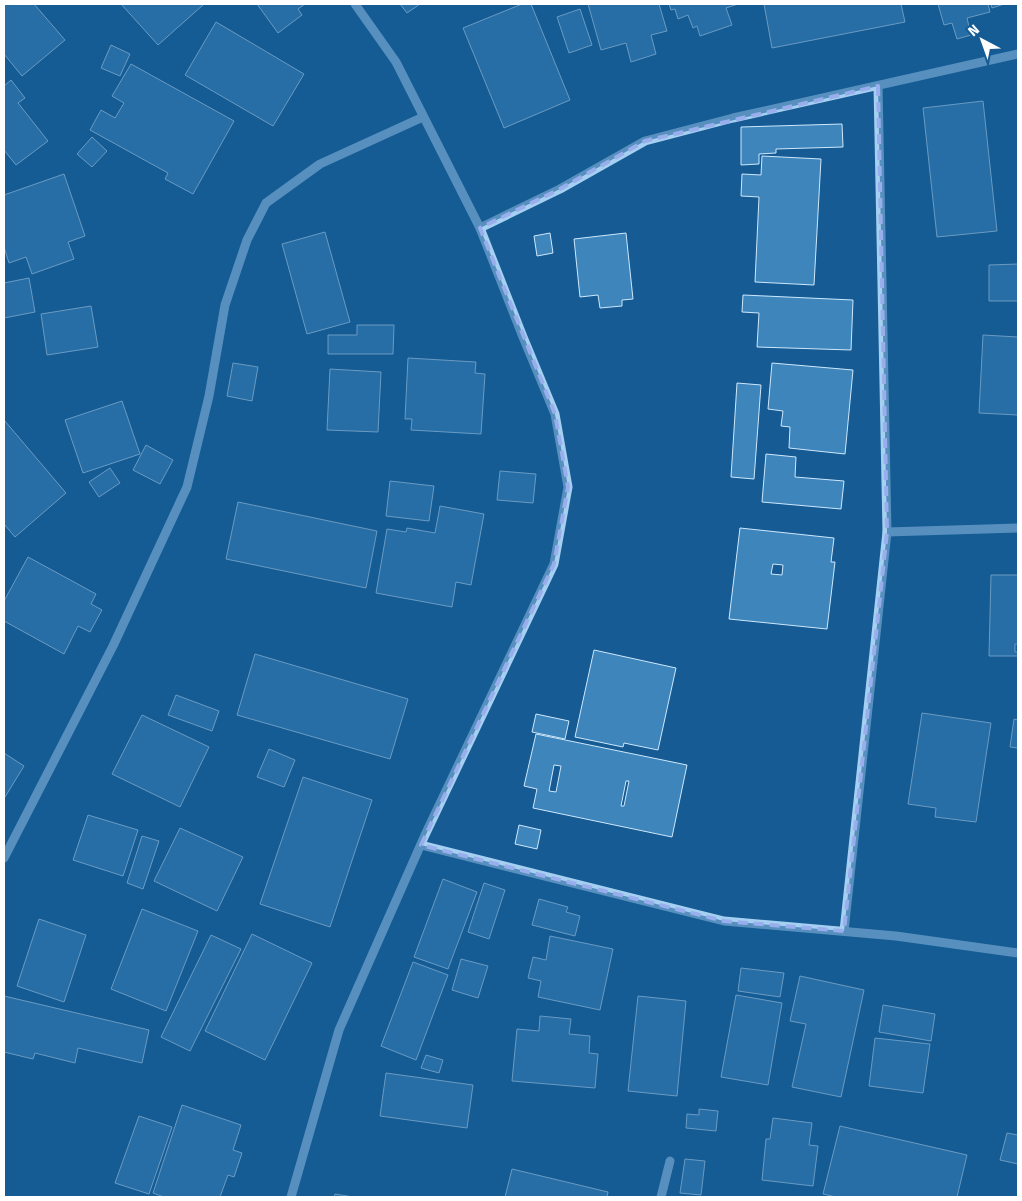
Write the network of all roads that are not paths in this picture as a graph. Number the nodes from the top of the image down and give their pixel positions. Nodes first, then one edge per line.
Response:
1 (355, 4) edge
2 (1018, 54) edge
3 (878, 86) junction
4 (424, 117) junction
5 (480, 228) junction
6 (1018, 528) edge
7 (887, 532) junction
8 (421, 845) junction
9 (4, 858) edge
10 (844, 931) junction
11 (1018, 953) edge
12 (670, 1161) dead end
13 (290, 1197) edge
14 (661, 1197) edge

1 - 4 street
2 - 3 street
3 - 5 street
3 - 7 street
4 - 5 street
4 - 9 street
5 - 8 street
6 - 7 street
7 - 10 street
8 - 10 street
8 - 13 street
10 - 11 street
12 - 14 street

